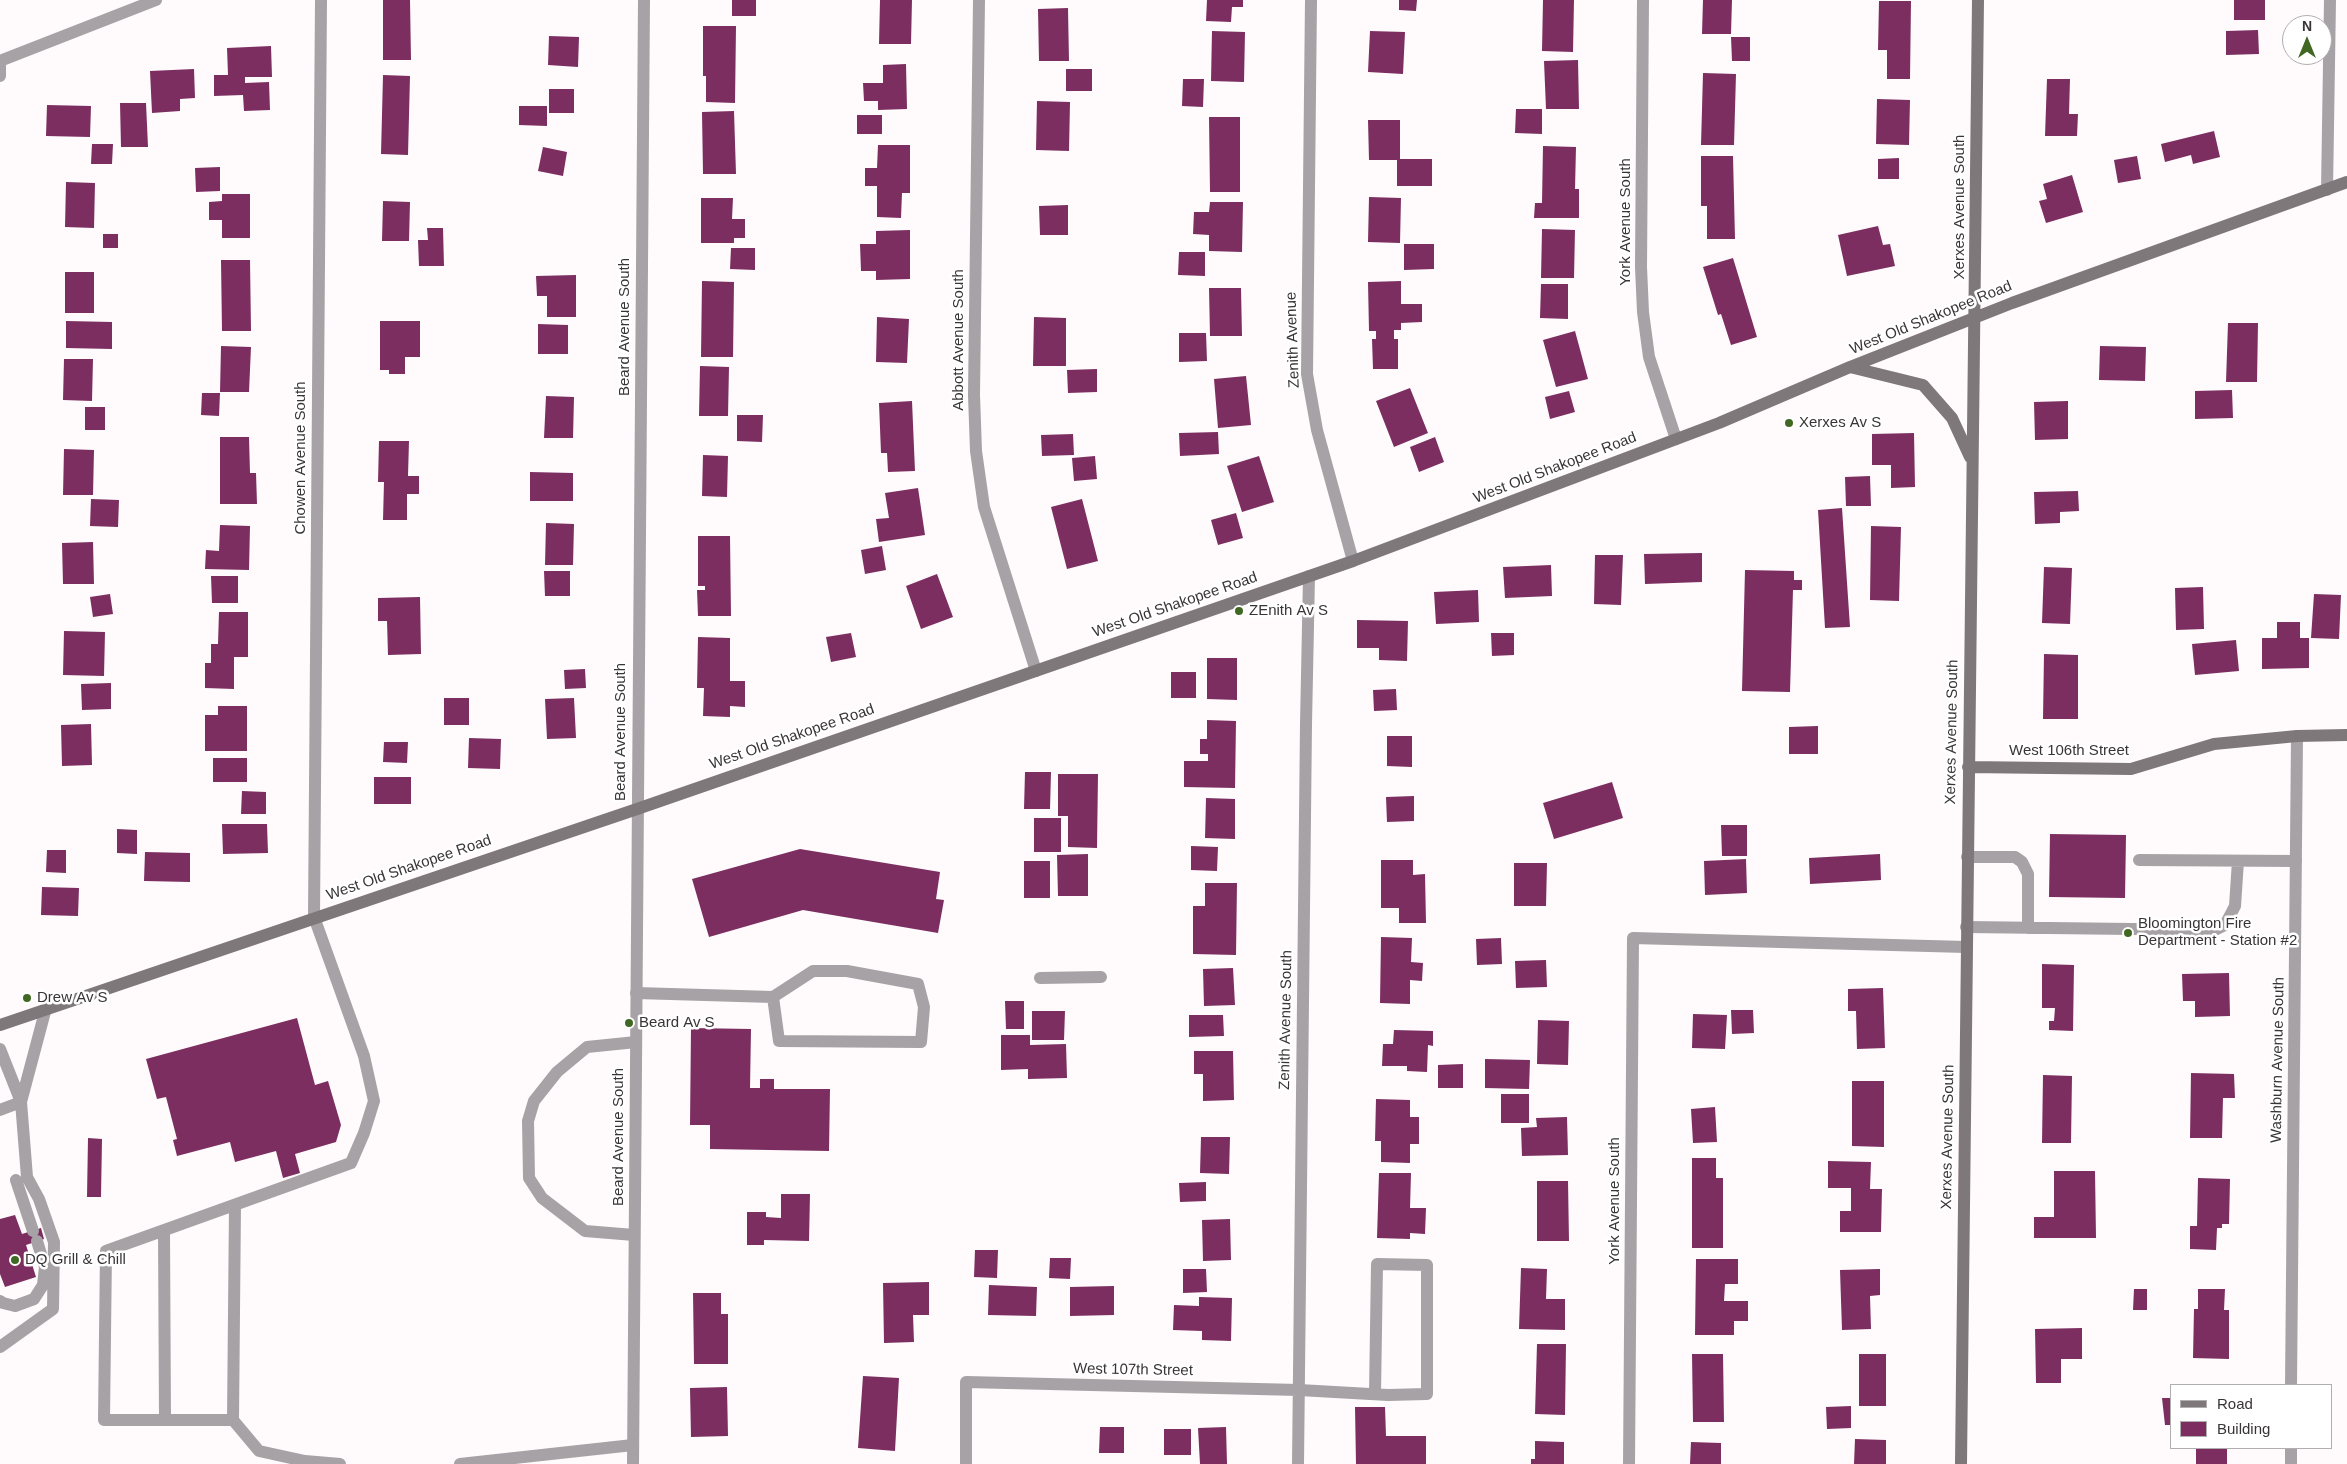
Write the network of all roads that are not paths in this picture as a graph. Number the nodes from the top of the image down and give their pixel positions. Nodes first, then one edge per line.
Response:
1 (156, 0) edge
2 (321, 0) edge
3 (644, 0) edge
4 (979, 0) edge
5 (1311, 0) edge
6 (1643, 0) edge
7 (1978, 0) edge
8 (2330, 0) edge
9 (0, 61) edge
10 (0, 76) edge
11 (2347, 182) edge
12 (2327, 190) junction
13 (1975, 318) junction
14 (1850, 367) junction
15 (1676, 440) junction
16 (1972, 461) junction
17 (1353, 561) junction
18 (1310, 576) junction
19 (1036, 671) junction
20 (2347, 735) edge
21 (2297, 736) junction
22 (1968, 768) junction
23 (637, 809) junction
24 (1967, 857) junction
25 (2139, 860) dead end
26 (2238, 861) junction
27 (2296, 861) junction
28 (314, 917) junction
29 (1966, 928) junction
30 (2028, 928) junction
31 (1966, 947) junction
32 (1101, 977) dead end
33 (1040, 978) dead end
34 (636, 993) junction
35 (773, 996) junction
36 (46, 1008) junction
37 (0, 1025) edge
38 (636, 1042) junction
39 (0, 1049) edge
40 (21, 1102) junction
41 (0, 1110) edge
42 (22, 1178) junction
43 (235, 1205) junction
44 (164, 1231) junction
45 (634, 1235) junction
46 (0, 1300) edge
47 (0, 1347) edge
48 (2292, 1384) edge
49 (1299, 1390) junction
50 (1375, 1394) junction
51 (165, 1420) junction
52 (233, 1420) junction
53 (633, 1445) junction
54 (2291, 1449) edge
55 (340, 1464) edge
56 (460, 1464) edge
57 (633, 1464) edge
58 (966, 1464) edge
59 (1298, 1464) edge
60 (1629, 1464) edge
61 (1961, 1464) edge
62 (2291, 1464) edge

1 - 9 street
2 - 28 street, Chowen Avenue South
3 - 23 street, Beard Avenue South
4 - 19 street, Abbott Avenue South
5 - 17 street, Zenith Avenue
6 - 15 street, York Avenue South
7 - 13 main road, Xerxes Avenue South
8 - 12 street
9 - 10 street
11 - 12 main road, West Old Shakopee Road
12 - 13 main road, West Old Shakopee Road
13 - 14 main road, West Old Shakopee Road
13 - 16 main road, Xerxes Avenue South
14 - 15 main road, West Old Shakopee Road
14 - 16 main road
15 - 17 main road, West Old Shakopee Road
16 - 22 main road, Xerxes Avenue South
17 - 18 main road, West Old Shakopee Road
18 - 19 main road, West Old Shakopee Road
18 - 49 street, Zenith Avenue South
19 - 23 main road, West Old Shakopee Road
20 - 21 main road, West 106th Street
21 - 22 main road, West 106th Street
21 - 27 street, Washburn Avenue South
22 - 24 main road, Xerxes Avenue South
23 - 28 main road, West Old Shakopee Road
23 - 34 street, Beard Avenue South
24 - 29 main road, Xerxes Avenue South
24 - 30 street
25 - 26 street
26 - 27 street
26 - 30 street
27 - 48 street, Washburn Avenue South
28 - 36 main road, West Old Shakopee Road
28 - 43 street
29 - 30 street
29 - 31 main road, Xerxes Avenue South
31 - 60 street, York Avenue South
31 - 61 main road, Xerxes Avenue South
32 - 33 street
34 - 35 street
34 - 38 street, Beard Avenue South
35 - 35 street
36 - 37 main road, West Old Shakopee Road
36 - 40 street
38 - 45 street, Beard Avenue South
38 - 45 street
39 - 40 street
40 - 41 street
40 - 42 street
42 - 46 street
42 - 47 street
43 - 44 street
43 - 52 street
44 - 51 street
44 - 51 street
45 - 53 street, Beard Avenue South
49 - 50 street, West 107th Street
49 - 58 street, West 107th Street
49 - 59 street, Zenith Avenue South
50 - 50 street, West 107th Street
51 - 52 street
52 - 55 street
53 - 56 street
53 - 57 street, Beard Avenue South
54 - 62 street

